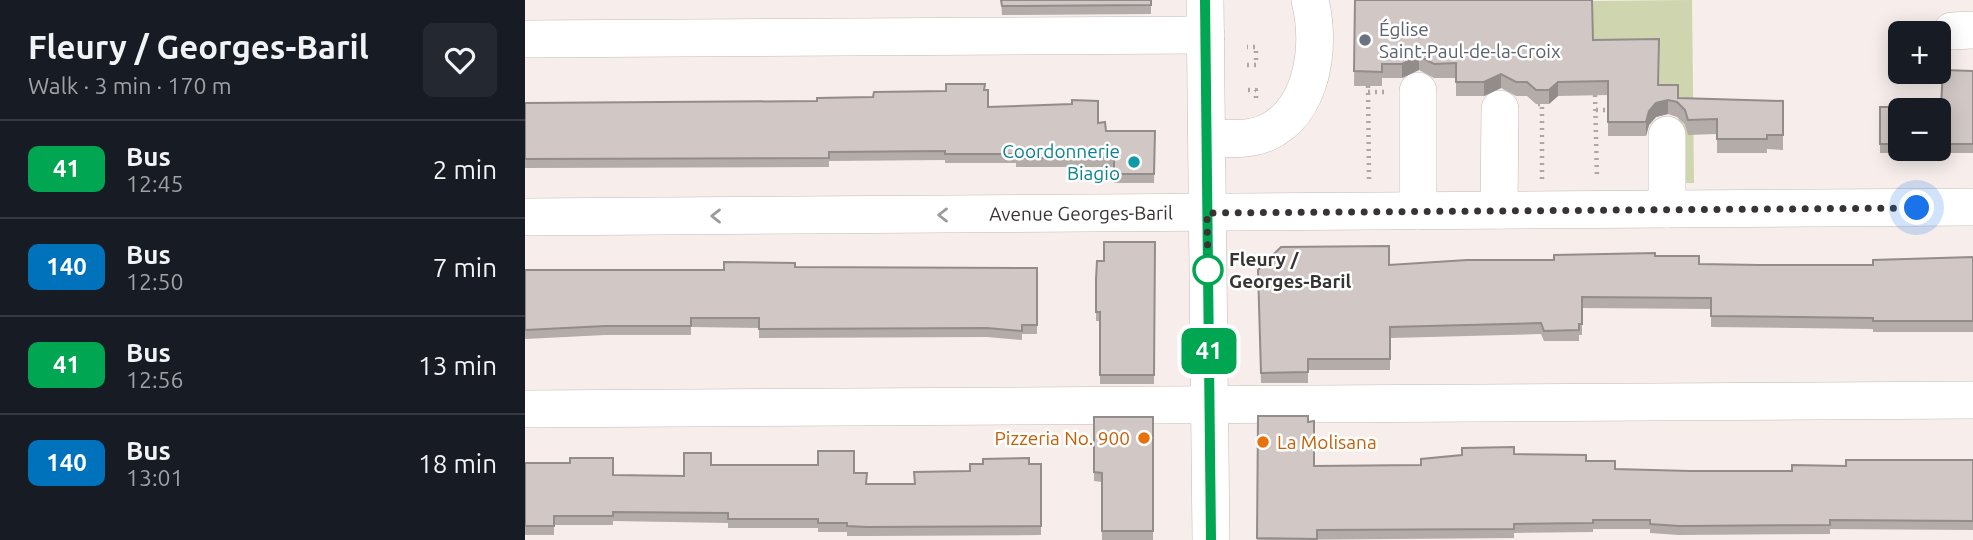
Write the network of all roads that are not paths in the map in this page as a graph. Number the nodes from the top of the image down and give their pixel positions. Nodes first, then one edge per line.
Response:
1 (1310, 0) edge
2 (1206, 17) edge
3 (525, 39) edge
4 (1418, 90) dead end
5 (1500, 109) dead end
6 (1667, 135) dead end
7 (1207, 138) junction
8 (1973, 207) edge
9 (1667, 209) junction
10 (1418, 211) junction
11 (1500, 211) junction
12 (1207, 213) junction
13 (525, 217) edge
14 (1973, 400) edge
15 (1210, 403) junction
16 (525, 409) edge
17 (1211, 540) edge

1 - 7 street
2 - 3 street
2 - 7 street
4 - 10 street
5 - 11 street
6 - 9 street
7 - 12 street
8 - 9 street, Avenue Georges-Baril
9 - 11 street, Avenue Georges-Baril
10 - 11 street, Avenue Georges-Baril
10 - 12 street, Avenue Georges-Baril
12 -> 13 street, Avenue Georges-Baril
12 - 15 street
14 - 15 street
15 - 16 street
15 - 17 street

